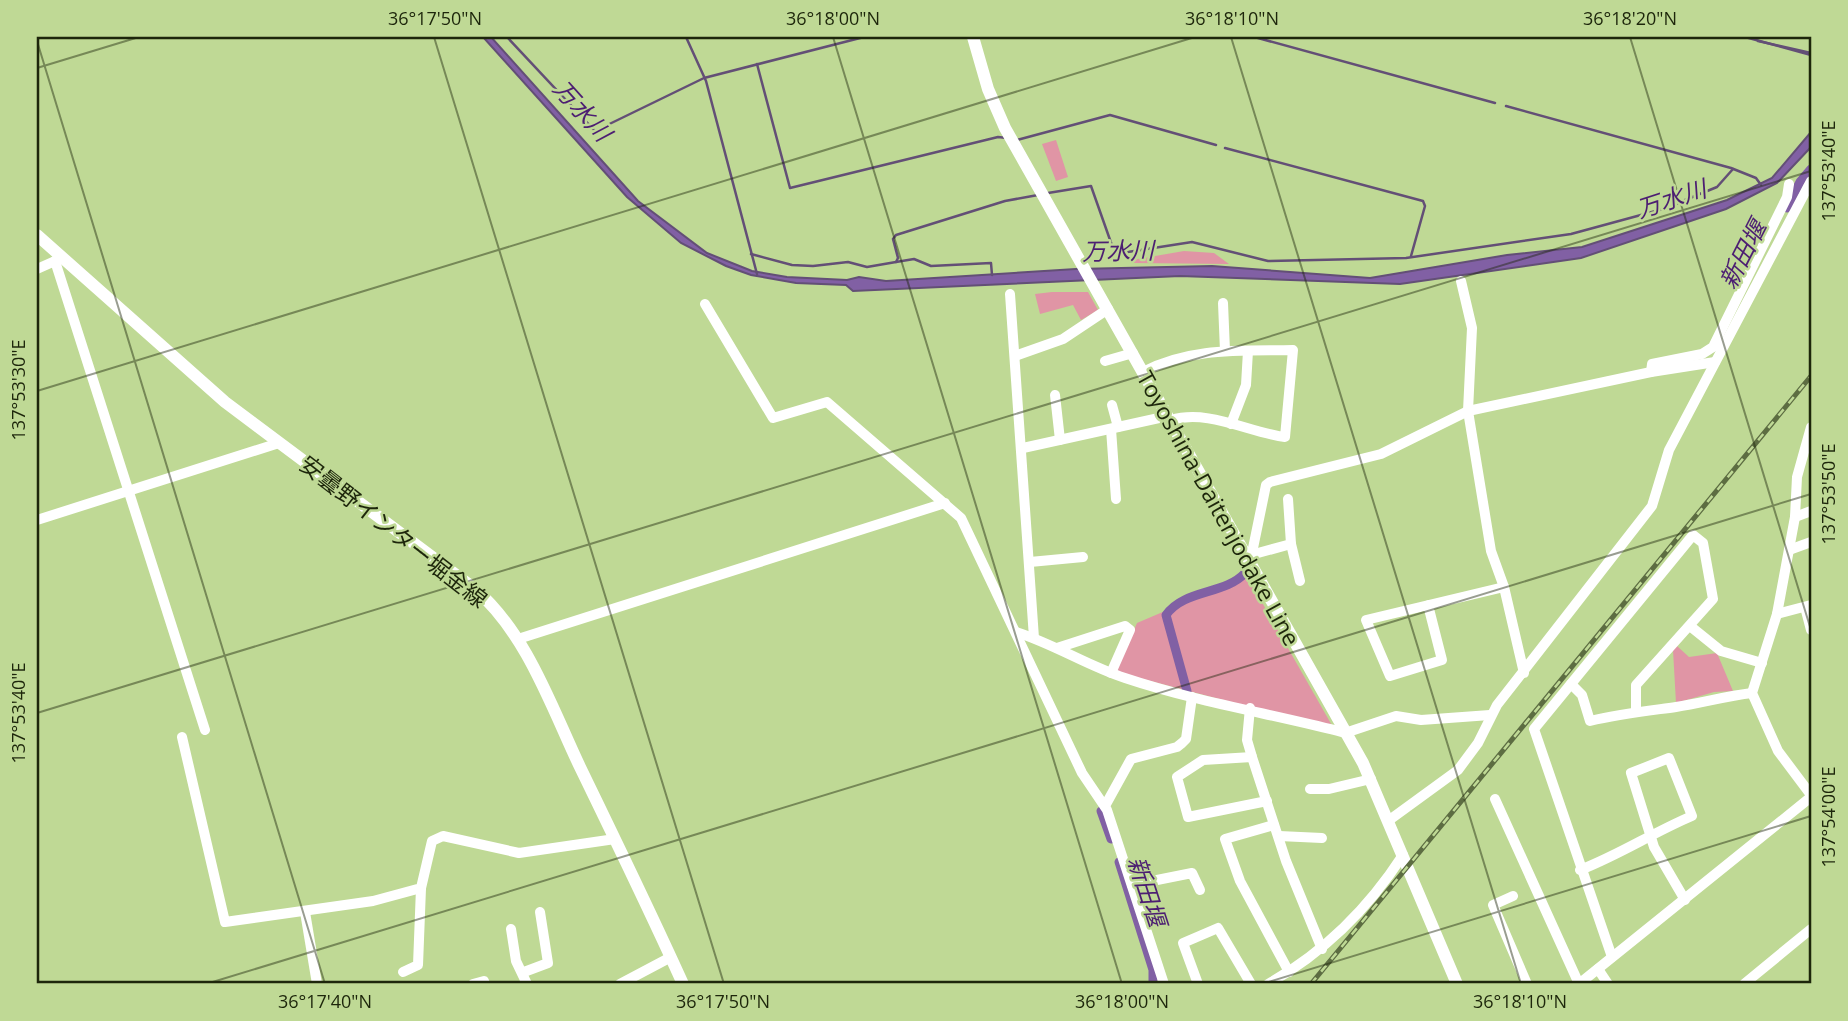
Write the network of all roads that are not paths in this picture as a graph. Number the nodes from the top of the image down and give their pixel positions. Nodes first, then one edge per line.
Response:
1 (973, 37) edge
2 (1811, 181) edge
3 (1789, 184) dead end
4 (37, 236) edge
5 (57, 259) junction
6 (37, 269) edge
7 (1461, 281) dead end
8 (1010, 294) dead end
9 (1223, 303) dead end
10 (705, 304) dead end
11 (1108, 309) junction
12 (1225, 351) junction
13 (1248, 351) junction
14 (1133, 353) junction
15 (1015, 356) junction
16 (1707, 359) junction
17 (1105, 361) dead end
18 (1143, 372) junction
19 (1055, 395) dead end
20 (1112, 405) dead end
21 (1468, 411) junction
22 (1169, 418) junction
23 (1231, 424) junction
24 (1811, 427) edge
25 (1115, 428) junction
26 (1060, 440) junction
27 (279, 443) junction
28 (1023, 448) junction
29 (1808, 449) edge
30 (129, 492) junction
31 (1116, 499) dead end
32 (1288, 499) dead end
33 (945, 503) junction
34 (1811, 511) edge
35 (1795, 517) junction
36 (37, 520) edge
37 (1811, 542) edge
38 (1291, 544) junction
39 (1789, 550) junction
40 (1249, 554) junction
41 (1083, 558) dead end
42 (1030, 562) junction
43 (1300, 581) dead end
44 (1504, 587) junction
45 (1428, 605) junction
46 (1808, 606) edge
47 (1777, 614) junction
48 (1690, 626) junction
49 (1811, 630) edge
50 (1016, 632) junction
51 (1034, 638) junction
52 (518, 639) junction
53 (1057, 648) junction
54 (1762, 663) junction
55 (1111, 673) junction
56 (1524, 673) junction
57 (1571, 684) junction
58 (1752, 693) junction
59 (1192, 697) junction
60 (1250, 708) junction
61 (1636, 711) junction
62 (1490, 715) junction
63 (205, 730) dead end
64 (1345, 733) junction
65 (182, 737) dead end
66 (1252, 757) junction
67 (1371, 779) junction
68 (1310, 789) dead end
69 (1811, 796) edge
70 (1495, 799) dead end
71 (1267, 801) junction
72 (1105, 806) junction
73 (1388, 821) junction
74 (1274, 825) junction
75 (1650, 834) junction
76 (1279, 836) junction
77 (1322, 838) dead end
78 (615, 839) junction
79 (1402, 855) junction
80 (1580, 870) junction
81 (1132, 885) junction
82 (421, 888) junction
83 (1200, 890) dead end
84 (1513, 896) dead end
85 (1685, 900) junction
86 (306, 912) junction
87 (540, 912) dead end
88 (511, 929) dead end
89 (1811, 929) edge
90 (1322, 949) junction
91 (671, 957) junction
92 (1612, 957) junction
93 (1598, 969) junction
94 (403, 972) dead end
95 (524, 972) junction
96 (1289, 972) junction
97 (317, 984) edge
98 (473, 984) edge
99 (485, 984) edge
100 (527, 984) edge
101 (620, 984) edge
102 (683, 984) edge
103 (1164, 984) edge
104 (1198, 984) edge
105 (1251, 984) edge
106 (1268, 984) edge
107 (1457, 984) edge
108 (1527, 984) edge
109 (1579, 984) edge
110 (1608, 984) edge
111 (1744, 984) edge

1 - 11 main road, Toyoshina-Daitenjodake Line
2 - 16 street
3 - 16 street
4 - 5 main road, 安曇野インター堀金線
5 - 6 street
5 - 27 main road, 安曇野インター堀金線
5 - 30 street
7 - 21 street
8 - 15 street
9 - 12 street
10 - 33 street
11 - 14 main road, Toyoshina-Daitenjodake Line
11 - 15 street
12 - 13 street
12 - 18 street
13 - 23 street
13 - 23 street
14 - 17 street
14 - 18 main road, Toyoshina-Daitenjodake Line
15 - 28 street
16 - 21 street
16 - 56 street
18 - 22 main road, Toyoshina-Daitenjodake Line
19 - 26 street
20 - 25 street
21 - 40 street
21 - 44 street
22 - 23 street
22 - 25 street
22 - 40 main road, Toyoshina-Daitenjodake Line
24 - 29 street
25 - 26 street
25 - 31 street
26 - 28 street
27 - 30 street
27 - 52 main road, 安曇野インター堀金線
28 - 42 street
29 - 35 street
30 - 36 street
30 - 63 street
32 - 38 street
33 - 50 street
33 - 52 street
34 - 35 street
35 - 39 street
37 - 39 street
38 - 40 street
38 - 43 street
39 - 47 street
40 - 64 main road, Toyoshina-Daitenjodake Line
41 - 42 street
42 - 51 street
44 - 45 street
44 - 56 street
45 - 45 street
46 - 47 street
46 - 49 street
47 - 54 street
48 - 54 street
48 - 57 street
48 - 61 street
50 - 51 street
50 - 72 street
51 - 53 street
52 - 78 main road, 安曇野インター堀金線
53 - 55 street
53 - 55 street
54 - 58 street
55 - 59 street
56 - 62 street
57 - 61 street
57 - 80 street
58 - 61 street
58 - 69 street
59 - 60 street
59 - 72 street
60 - 64 street
60 - 66 street
62 - 64 street
62 - 73 street
64 - 67 main road, Toyoshina-Daitenjodake Line
65 - 86 street
66 - 71 street
66 - 71 street
67 - 68 street
67 - 73 main road, Toyoshina-Daitenjodake Line
69 - 85 street
70 - 109 street
71 - 74 street
72 - 81 street
73 - 79 main road, Toyoshina-Daitenjodake Line
74 - 76 street
74 - 96 street
75 - 75 street
75 - 80 street
75 - 85 street
76 - 77 street
76 - 90 street
78 - 82 street
78 - 91 main road, 安曇野インター堀金線
79 - 90 street
79 - 107 main road, Toyoshina-Daitenjodake Line
80 - 92 street
81 - 83 street
81 - 103 street
82 - 86 street
82 - 94 street
84 - 108 street
85 - 92 street
86 - 97 street
87 - 95 street
88 - 95 street
89 - 111 street
90 - 96 street
91 - 101 street
91 - 102 main road, 安曇野インター堀金線
92 - 93 street
93 - 109 street
93 - 110 street
95 - 100 street
96 - 106 street
98 - 99 street
104 - 105 street

